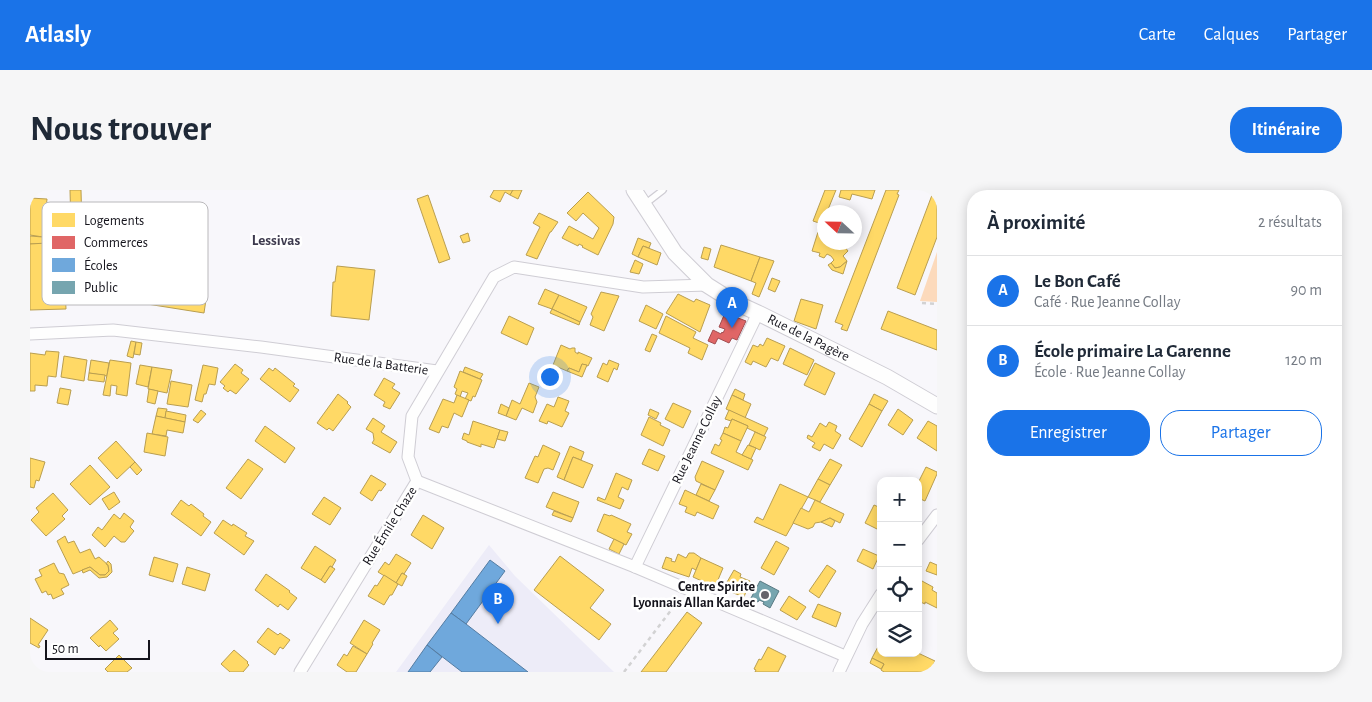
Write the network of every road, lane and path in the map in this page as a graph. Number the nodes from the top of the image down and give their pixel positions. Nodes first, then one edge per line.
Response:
1 (634, 190) edge
2 (663, 190) edge
3 (644, 205) junction
4 (707, 285) junction
5 (922, 303) dead end
6 (937, 304) edge
7 (758, 313) junction
8 (30, 334) edge
9 (437, 371) junction
10 (937, 406) edge
11 (417, 481) junction
12 (937, 516) edge
13 (922, 535) edge
14 (635, 567) junction
15 (683, 587) junction
16 (877, 600) edge
17 (846, 656) junction
18 (300, 672) edge
19 (624, 672) edge
20 (839, 672) edge

1 - 3 street, Rue de la Pagère
2 - 3 lane
3 - 4 street, Rue de la Pagère
4 - 7 street, Rue de la Pagère
4 - 9 street, Rue de la Batterie
5 - 6 path
7 - 10 street, Rue de la Pagère
7 - 14 street, Rue Jeanne Collay
8 - 9 street, Rue de la Batterie
9 - 11 street, Rue Émile Chaze
11 - 14 street
11 - 18 street, Rue Émile Chaze
12 - 13 street
14 - 15 street
15 - 17 street
15 - 19 path
16 - 17 street
17 - 20 street

